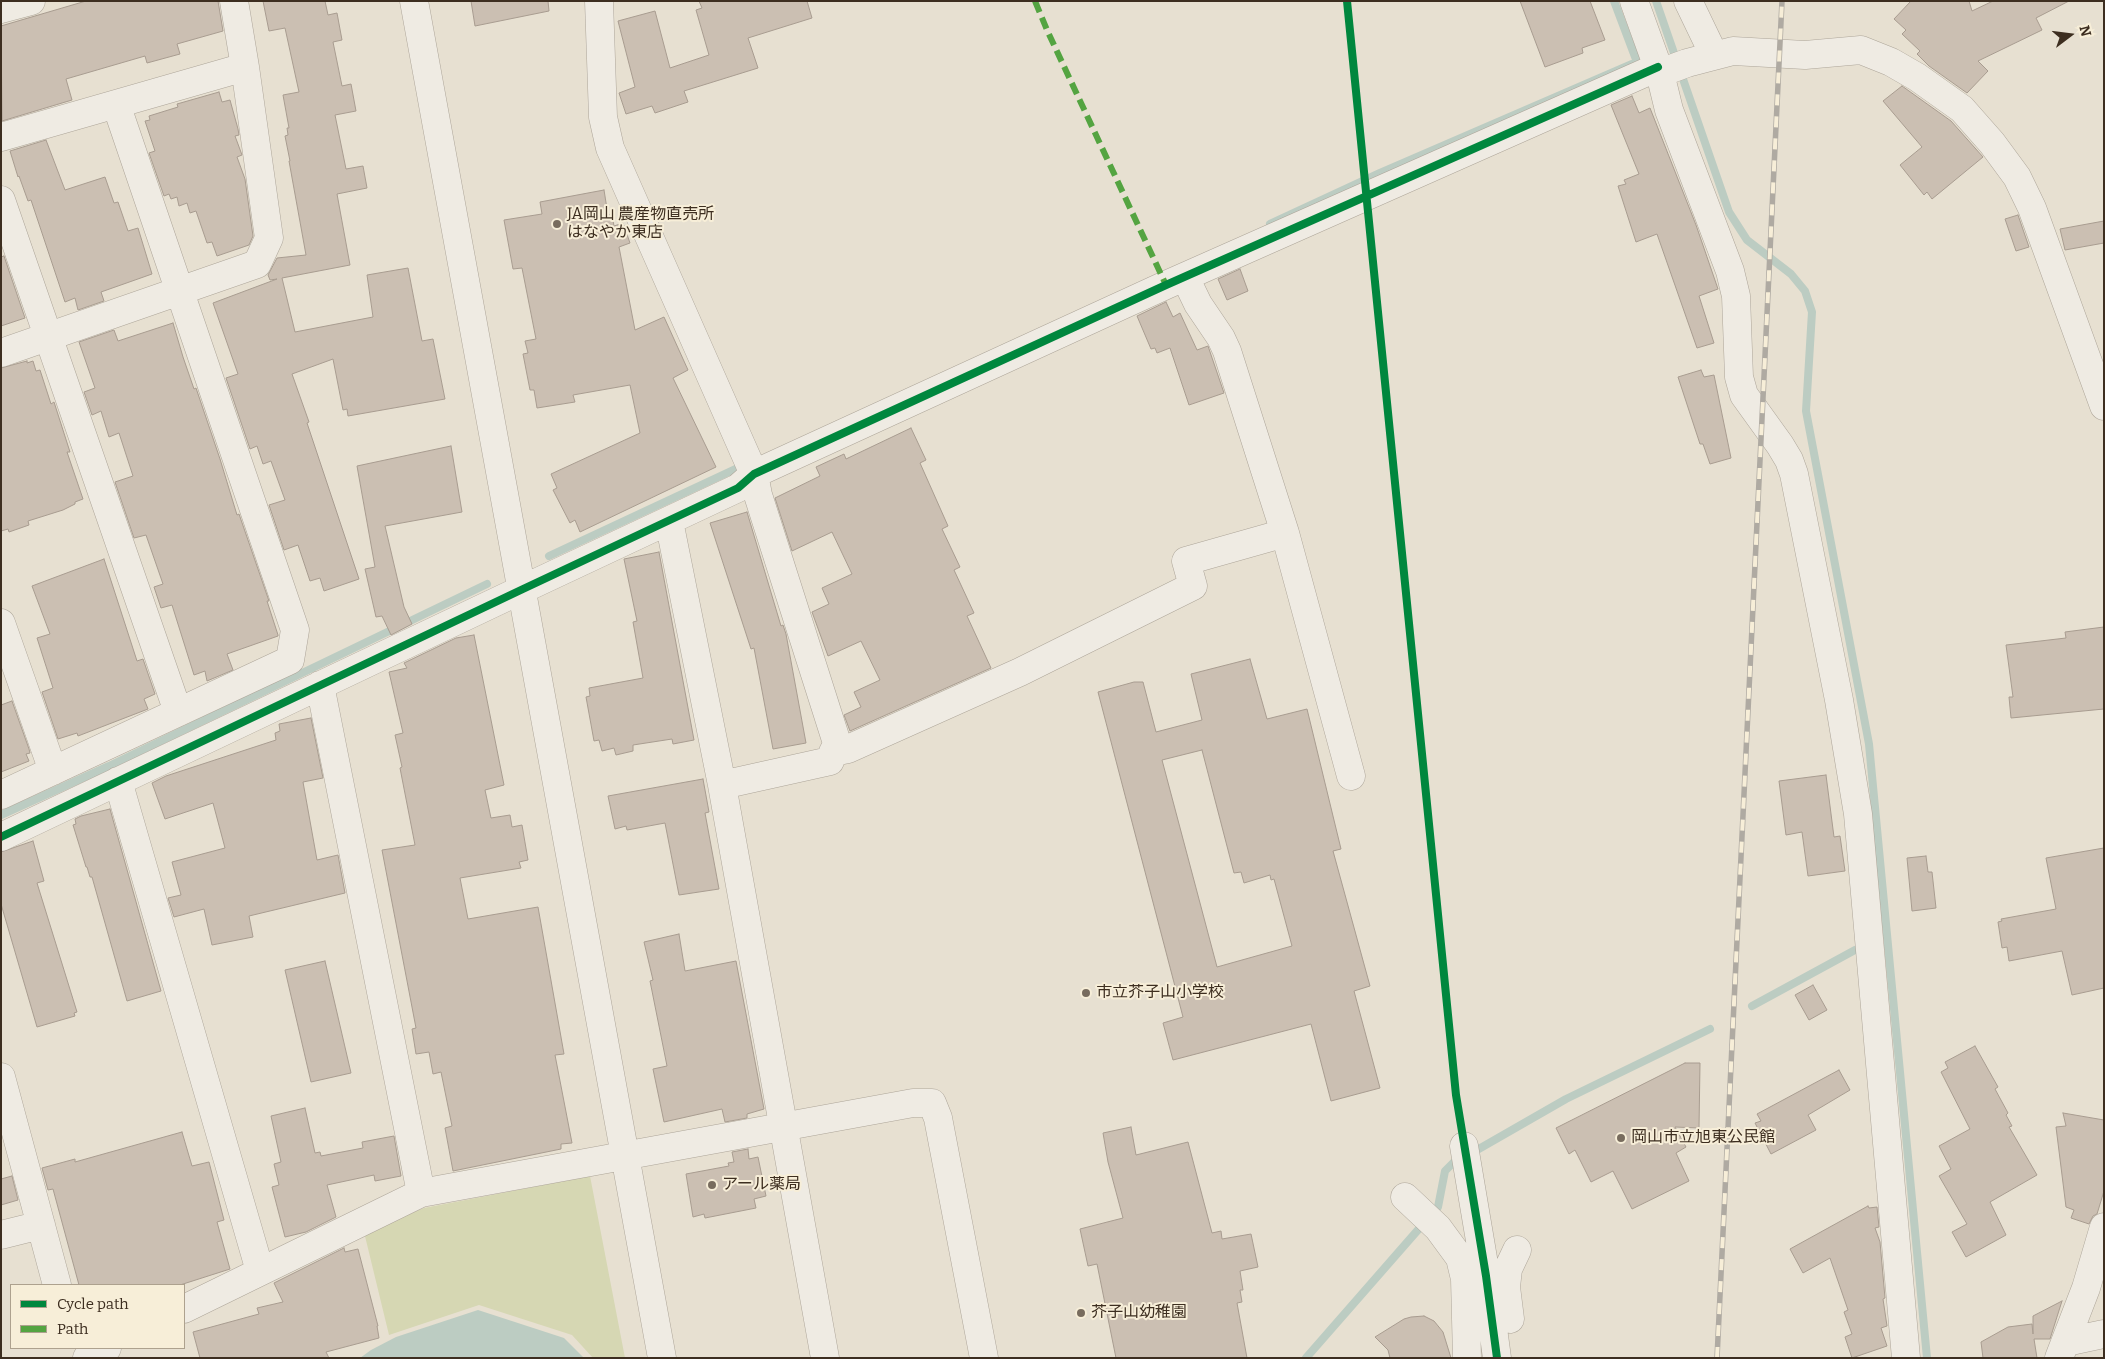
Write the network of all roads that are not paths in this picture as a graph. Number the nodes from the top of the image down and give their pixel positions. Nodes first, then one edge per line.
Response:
1 (31, 1) edge
2 (234, 1) edge
3 (414, 1) edge
4 (599, 1) edge
5 (1634, 1) edge
6 (1688, 1) edge
7 (1, 9) edge
8 (1714, 55) junction
9 (245, 67) junction
10 (1668, 68) junction
11 (116, 104) junction
12 (1, 137) edge
13 (1, 200) edge
14 (1186, 277) junction
15 (178, 292) junction
16 (48, 337) junction
17 (1, 353) edge
18 (2104, 406) edge
19 (750, 465) junction
20 (669, 521) junction
21 (1285, 533) junction
22 (523, 588) junction
23 (1, 623) edge
24 (320, 685) junction
25 (178, 712) junction
26 (833, 752) junction
27 (54, 771) junction
28 (1351, 776) dead end
29 (118, 781) junction
30 (722, 785) junction
31 (1, 795) edge
32 (1, 837) edge
33 (1, 1077) edge
34 (783, 1128) junction
35 (1465, 1155) dead end
36 (624, 1156) junction
37 (421, 1193) junction
38 (1421, 1212) dead end
39 (41, 1225) junction
40 (2104, 1227) edge
41 (1, 1235) edge
42 (1517, 1250) dead end
43 (260, 1270) junction
44 (57, 1284) edge
45 (185, 1308) edge
46 (2104, 1334) edge
47 (105, 1349) edge
48 (2062, 1350) edge
49 (87, 1358) edge
50 (662, 1358) edge
51 (825, 1358) edge
52 (984, 1358) edge
53 (1467, 1358) edge
54 (1497, 1358) edge
55 (1515, 1358) edge
56 (1906, 1358) edge

1 - 7 street
2 - 9 street
3 - 22 street
4 - 19 street
5 - 10 street
6 - 8 street
8 - 10 street
8 - 18 street
9 - 11 street
9 - 15 street
10 - 14 street
10 - 56 street
11 - 12 street
11 - 15 street
13 - 16 street
14 - 19 street
14 - 21 street
15 - 16 street
15 - 25 street
16 - 17 street
16 - 25 street
19 - 20 street
19 - 26 street
20 - 22 street
20 - 30 street
21 - 26 street
21 - 28 street
22 - 24 street
22 - 36 street
23 - 27 street
24 - 29 street
24 - 37 street
25 - 27 street
26 - 30 street
27 - 31 street
29 - 32 street
29 - 43 street
30 - 34 street
33 - 39 street
34 - 36 street
34 - 51 street
34 - 52 street
35 - 54 street
36 - 37 street
36 - 50 street
37 - 43 street
38 - 53 street
39 - 41 street
39 - 44 street
40 - 48 street
42 - 55 street
43 - 45 street
46 - 48 street
47 - 49 street

